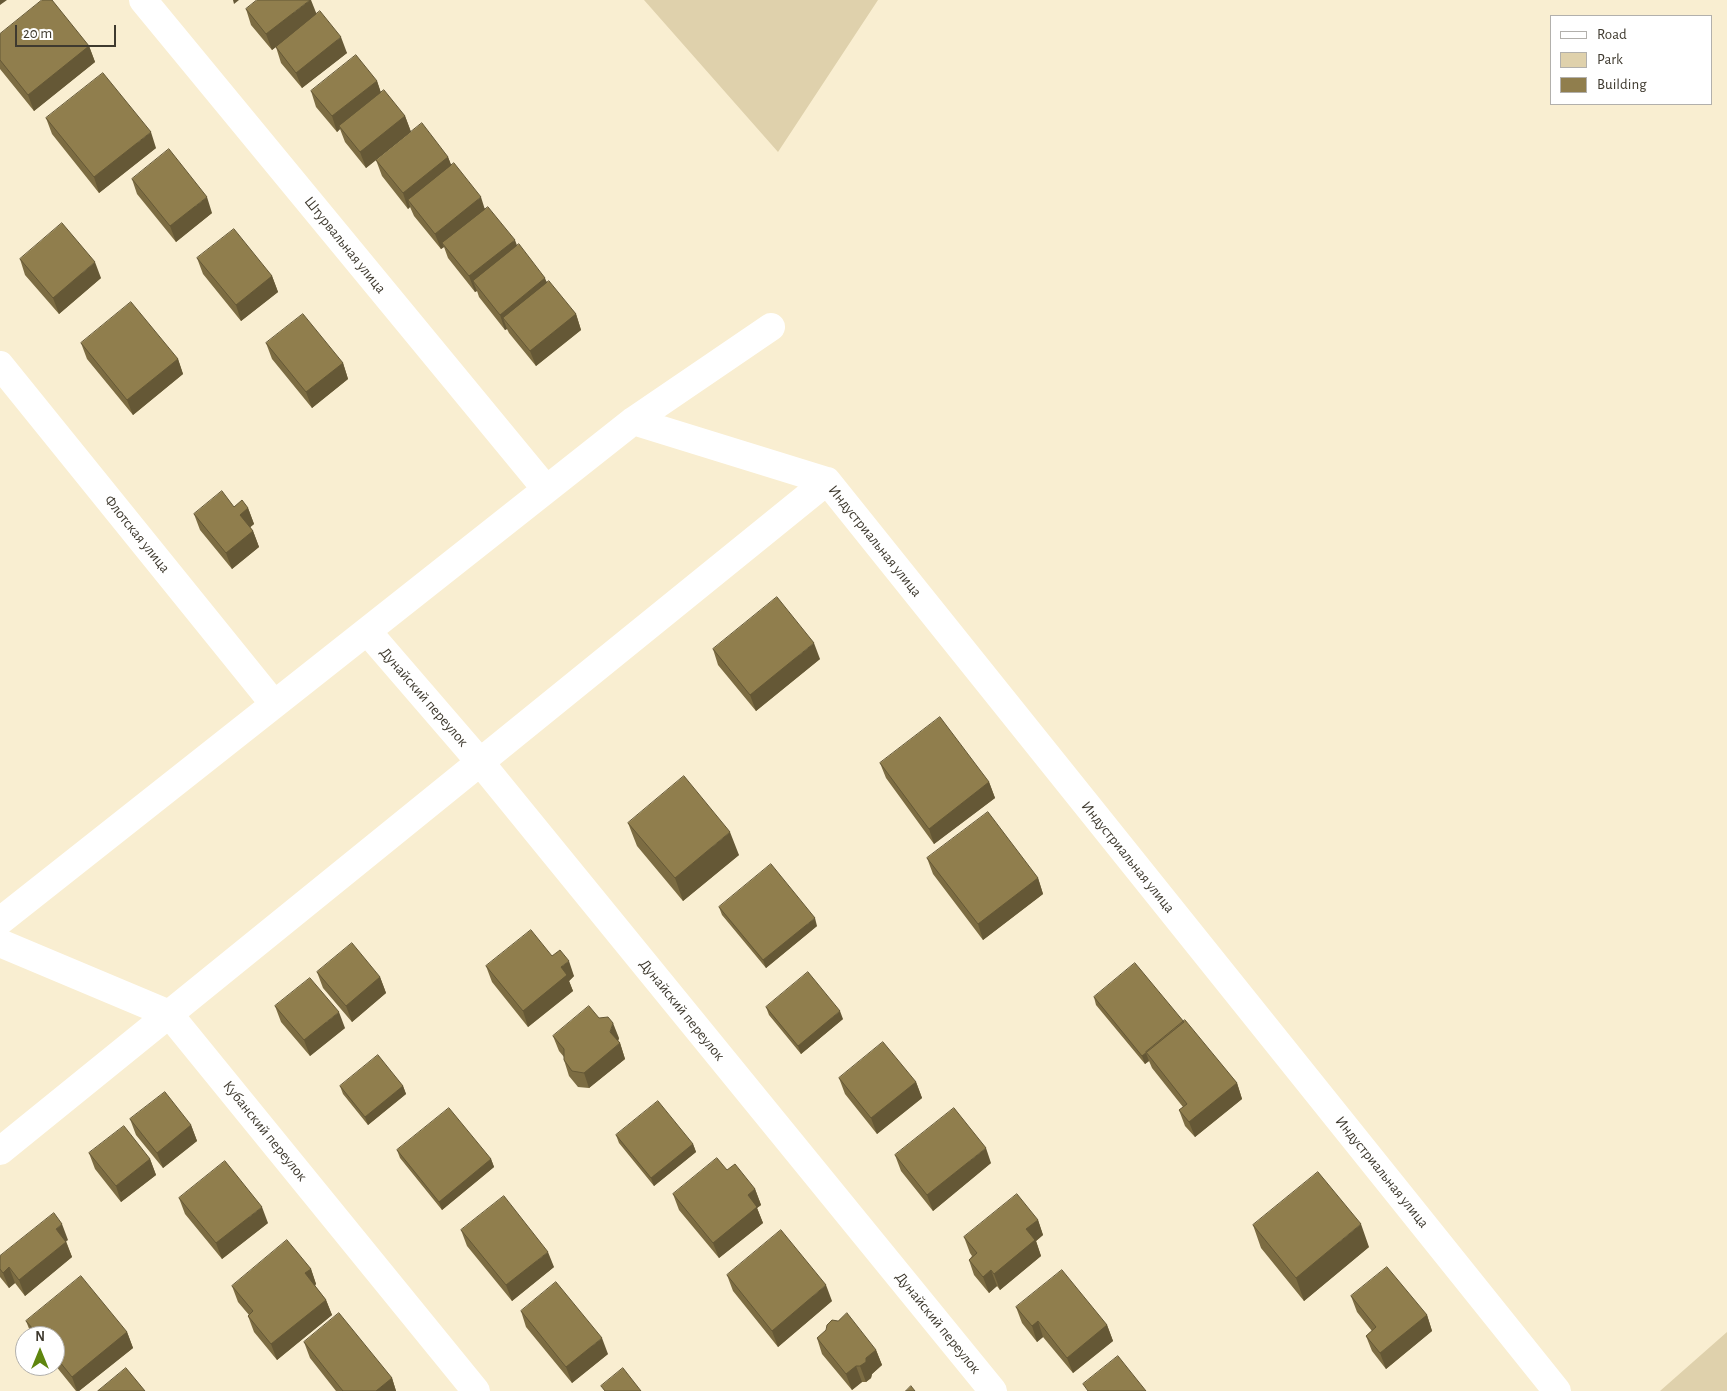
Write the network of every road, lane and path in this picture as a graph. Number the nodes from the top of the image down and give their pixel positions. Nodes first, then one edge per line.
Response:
1 (143, 0) edge
2 (771, 326) dead end
3 (0, 365) edge
4 (633, 420) junction
5 (827, 481) junction
6 (546, 489) junction
7 (367, 631) junction
8 (274, 704) junction
9 (480, 762) junction
10 (0, 921) edge
11 (0, 943) edge
12 (169, 1014) junction
13 (0, 1151) edge
14 (476, 1391) edge
15 (993, 1391) edge
16 (1557, 1391) edge

1 - 6 street, Штурвальная улица
2 - 4 street
3 - 8 street, Флотская улица
4 - 5 street, Индустриальная улица
4 - 6 street
5 - 9 street
5 - 16 street, Индустриальная улица
6 - 7 street
7 - 8 street
7 - 9 street, Дунайский переулок
8 - 10 street
9 - 12 street
9 - 15 street, Дунайский переулок
11 - 12 street, Кубанский переулок
12 - 13 street
12 - 14 street, Кубанский переулок

